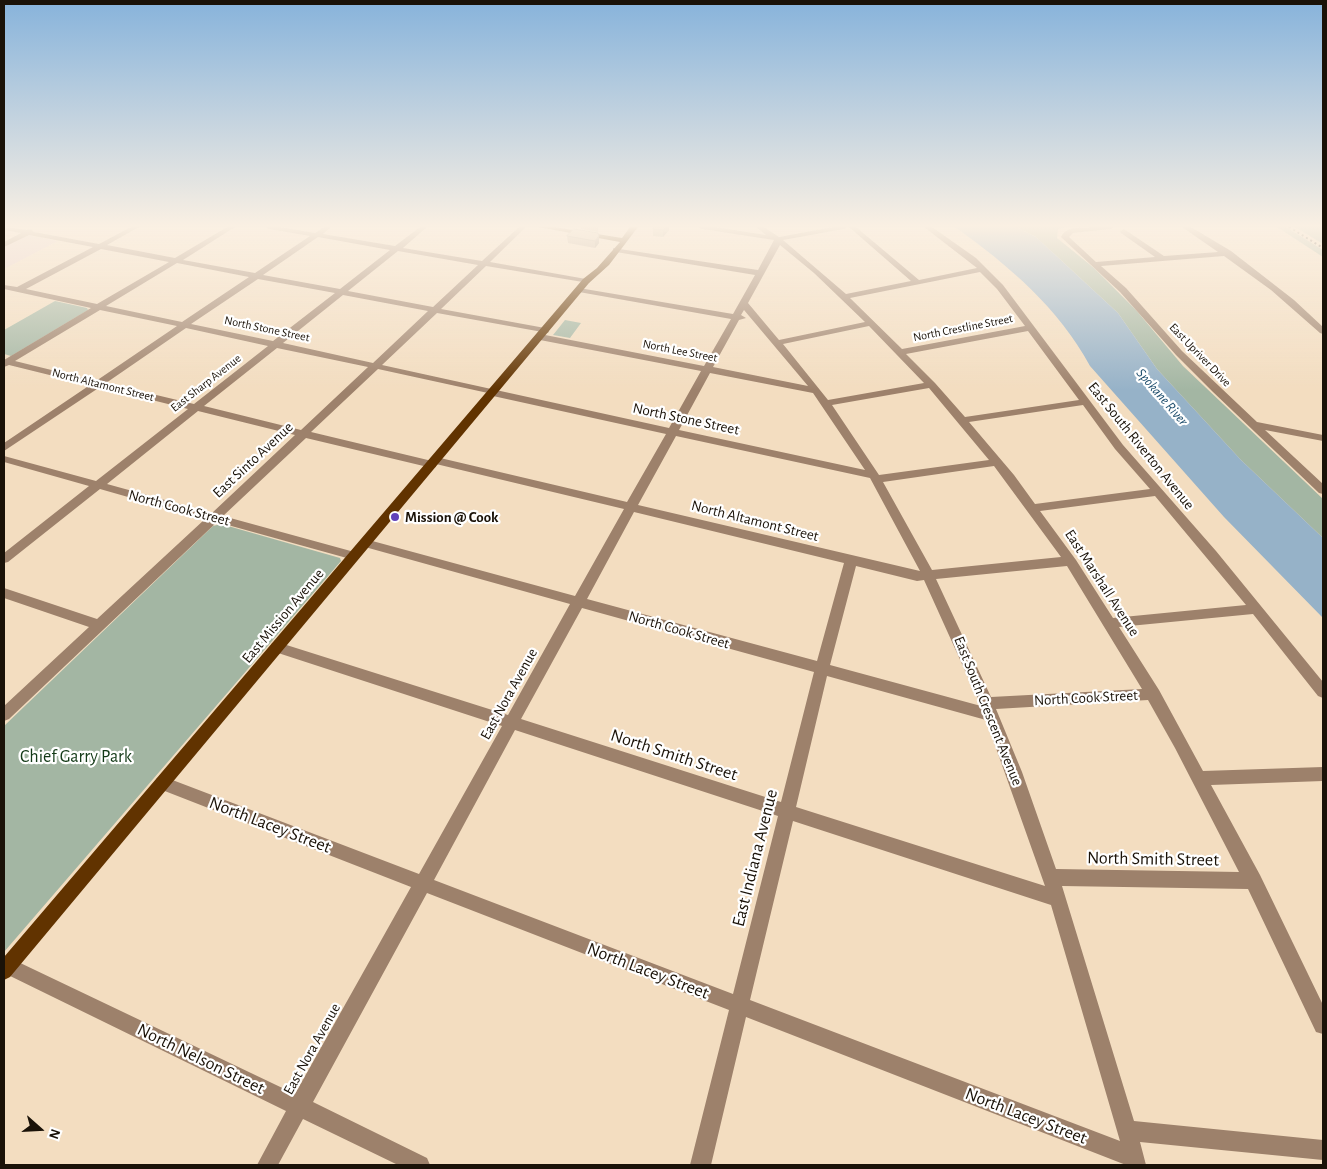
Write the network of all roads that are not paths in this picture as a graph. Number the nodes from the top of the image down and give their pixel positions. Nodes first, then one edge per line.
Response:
1 (34, 282) edge
2 (140, 282) edge
3 (246, 282) edge
4 (284, 282) edge
5 (354, 282) edge
6 (465, 282) edge
7 (563, 282) edge
8 (585, 282) edge
9 (588, 282) edge
10 (755, 282) edge
11 (826, 282) edge
12 (917, 282) edge
13 (995, 282) edge
14 (1113, 282) edge
15 (1265, 282) edge
16 (583, 286) junction
17 (4, 287) edge
18 (18, 290) junction
19 (341, 292) junction
20 (844, 297) junction
21 (743, 303) junction
22 (98, 307) junction
23 (434, 310) junction
24 (735, 317) junction
25 (758, 321) junction
26 (872, 323) junction
27 (184, 325) junction
28 (1029, 328) junction
29 (1323, 331) edge
30 (542, 334) junction
31 (777, 343) junction
32 (275, 345) junction
33 (902, 352) junction
34 (6, 363) edge
35 (375, 366) junction
36 (707, 369) junction
37 (98, 384) junction
38 (932, 384) junction
39 (815, 390) junction
40 (494, 392) junction
41 (1084, 402) junction
42 (826, 403) junction
43 (196, 407) junction
44 (964, 420) junction
45 (1254, 425) junction
46 (672, 432) junction
47 (304, 434) junction
48 (1323, 438) edge
49 (4, 448) edge
50 (4, 459) edge
51 (997, 462) junction
52 (434, 463) junction
53 (874, 477) junction
54 (97, 485) junction
55 (1323, 490) edge
56 (1157, 492) junction
57 (630, 507) junction
58 (1034, 508) junction
59 (214, 518) junction
60 (365, 543) junction
61 (354, 556) junction
62 (4, 558) edge
63 (851, 561) junction
64 (1069, 561) junction
65 (929, 576) junction
66 (4, 592) edge
67 (579, 602) junction
68 (1257, 609) junction
69 (1110, 624) junction
70 (100, 625) junction
71 (277, 647) junction
72 (822, 670) junction
73 (1323, 692) edge
74 (1154, 694) junction
75 (990, 709) junction
76 (4, 715) edge
77 (511, 724) junction
78 (1323, 774) edge
79 (1201, 778) junction
80 (162, 783) junction
81 (787, 812) junction
82 (1052, 877) junction
83 (1254, 881) junction
84 (422, 884) junction
85 (1059, 899) junction
86 (6, 969) edge
87 (739, 1006) junction
88 (1323, 1025) edge
89 (300, 1106) junction
90 (1126, 1130) junction
91 (1323, 1150) edge
92 (1135, 1161) edge
93 (267, 1165) edge
94 (420, 1165) edge
95 (700, 1165) edge

1 - 18 street
2 - 22 street
3 - 27 street
4 - 19 street, North Lee Street
5 - 19 street, East Sharp Avenue
6 - 23 street, East Sinto Avenue
7 - 16 street
8 - 16 main road, East Mission Avenue
9 - 16 main road, East Mission Avenue
10 - 21 street, East Nora Avenue
11 - 20 street, East Marshall Avenue
12 - 20 street
13 - 28 street, East South Riverton Avenue
14 - 45 street, East Upriver Drive
15 - 29 street
16 - 24 street
16 - 30 main road, East Mission Avenue
17 - 18 street, North Stone Street
18 - 22 street, North Stone Street
19 - 23 street, North Lee Street
19 - 32 street, East Sharp Avenue
20 - 26 street, East Marshall Avenue
21 - 24 street, East Nora Avenue
21 - 25 street, East South Crescent Avenue
22 - 27 street, North Stone Street
22 - 34 street
23 - 30 street, North Lee Street
23 - 35 street, East Sinto Avenue
24 - 25 street
24 - 36 street, East Nora Avenue
25 - 31 street, East South Crescent Avenue
26 - 31 street
26 - 33 street, East Marshall Avenue
27 - 32 street, North Stone Street
27 - 37 street
28 - 33 street, North Crestline Street
28 - 41 street, East South Riverton Avenue
30 - 36 street, North Lee Street
30 - 40 main road, East Mission Avenue
31 - 39 street, East South Crescent Avenue
32 - 35 street, North Stone Street
32 - 43 street, East Sharp Avenue
33 - 38 street, East Marshall Avenue
34 - 37 street, North Altamont Street
35 - 40 street, North Stone Street
35 - 47 street, East Sinto Avenue
36 - 39 street, North Lee Street
36 - 46 street, East Nora Avenue
37 - 43 street, North Altamont Street
37 - 49 street
38 - 42 street
38 - 44 street, East Marshall Avenue
39 - 42 street, East South Crescent Avenue
40 - 46 street, North Stone Street
40 - 52 main road, East Mission Avenue
41 - 44 street
41 - 56 street, East South Riverton Avenue
42 - 53 street, East South Crescent Avenue
43 - 47 street, North Altamont Street
43 - 54 street, East Sharp Avenue
44 - 51 street, East Marshall Avenue
45 - 48 street
45 - 55 street, East Upriver Drive
46 - 53 street, North Stone Street
46 - 57 street, East Nora Avenue
47 - 52 street, North Altamont Street
47 - 59 street, East Sinto Avenue
50 - 54 street, North Cook Street
51 - 53 street, North Stone Street
51 - 58 street, East Marshall Avenue
52 - 57 street, North Altamont Street
52 - 60 main road, East Mission Avenue
53 - 65 street, East South Crescent Avenue
54 - 59 street, North Cook Street
54 - 62 street, East Sharp Avenue
56 - 58 street
56 - 68 street, East South Riverton Avenue
57 - 63 street, North Altamont Street
57 - 67 street, East Nora Avenue
58 - 64 street, East Marshall Avenue
59 - 61 street, North Cook Street
59 - 70 street, East Sinto Avenue
60 - 61 main road, East Mission Avenue
60 - 67 street, North Cook Street
61 - 71 main road, East Mission Avenue
63 - 65 street, North Altamont Street
63 - 72 street, East Indiana Avenue
64 - 65 street, North Altamont Street
64 - 69 street, East Marshall Avenue
65 - 75 street, East South Crescent Avenue
66 - 70 street
67 - 72 street, North Cook Street
67 - 77 street, East Nora Avenue
68 - 69 street
68 - 73 street, East South Riverton Avenue
69 - 74 street, East Marshall Avenue
70 - 76 street, East Sinto Avenue
71 - 77 street, North Smith Street
71 - 80 main road, East Mission Avenue
72 - 75 street, North Cook Street
72 - 81 street, East Indiana Avenue
74 - 75 street, North Cook Street
74 - 79 street, East Marshall Avenue
75 - 82 street, East South Crescent Avenue
77 - 81 street, North Smith Street
77 - 84 street, East Nora Avenue
78 - 79 street
79 - 83 street, East Marshall Avenue
80 - 84 street, North Lacey Street
80 - 86 main road, East Mission Avenue
81 - 85 street, North Smith Street
81 - 87 street, East Indiana Avenue
82 - 83 street, North Smith Street
82 - 85 street, East South Crescent Avenue
83 - 88 street, East Marshall Avenue
84 - 87 street, North Lacey Street
84 - 89 street, East Nora Avenue
85 - 90 street, East South Crescent Avenue
86 - 89 street, North Nelson Street
87 - 92 street, North Lacey Street
87 - 95 street, East Indiana Avenue
89 - 93 street, East Nora Avenue
89 - 94 street, North Nelson Street
90 - 91 street
90 - 92 street, East South Crescent Avenue

